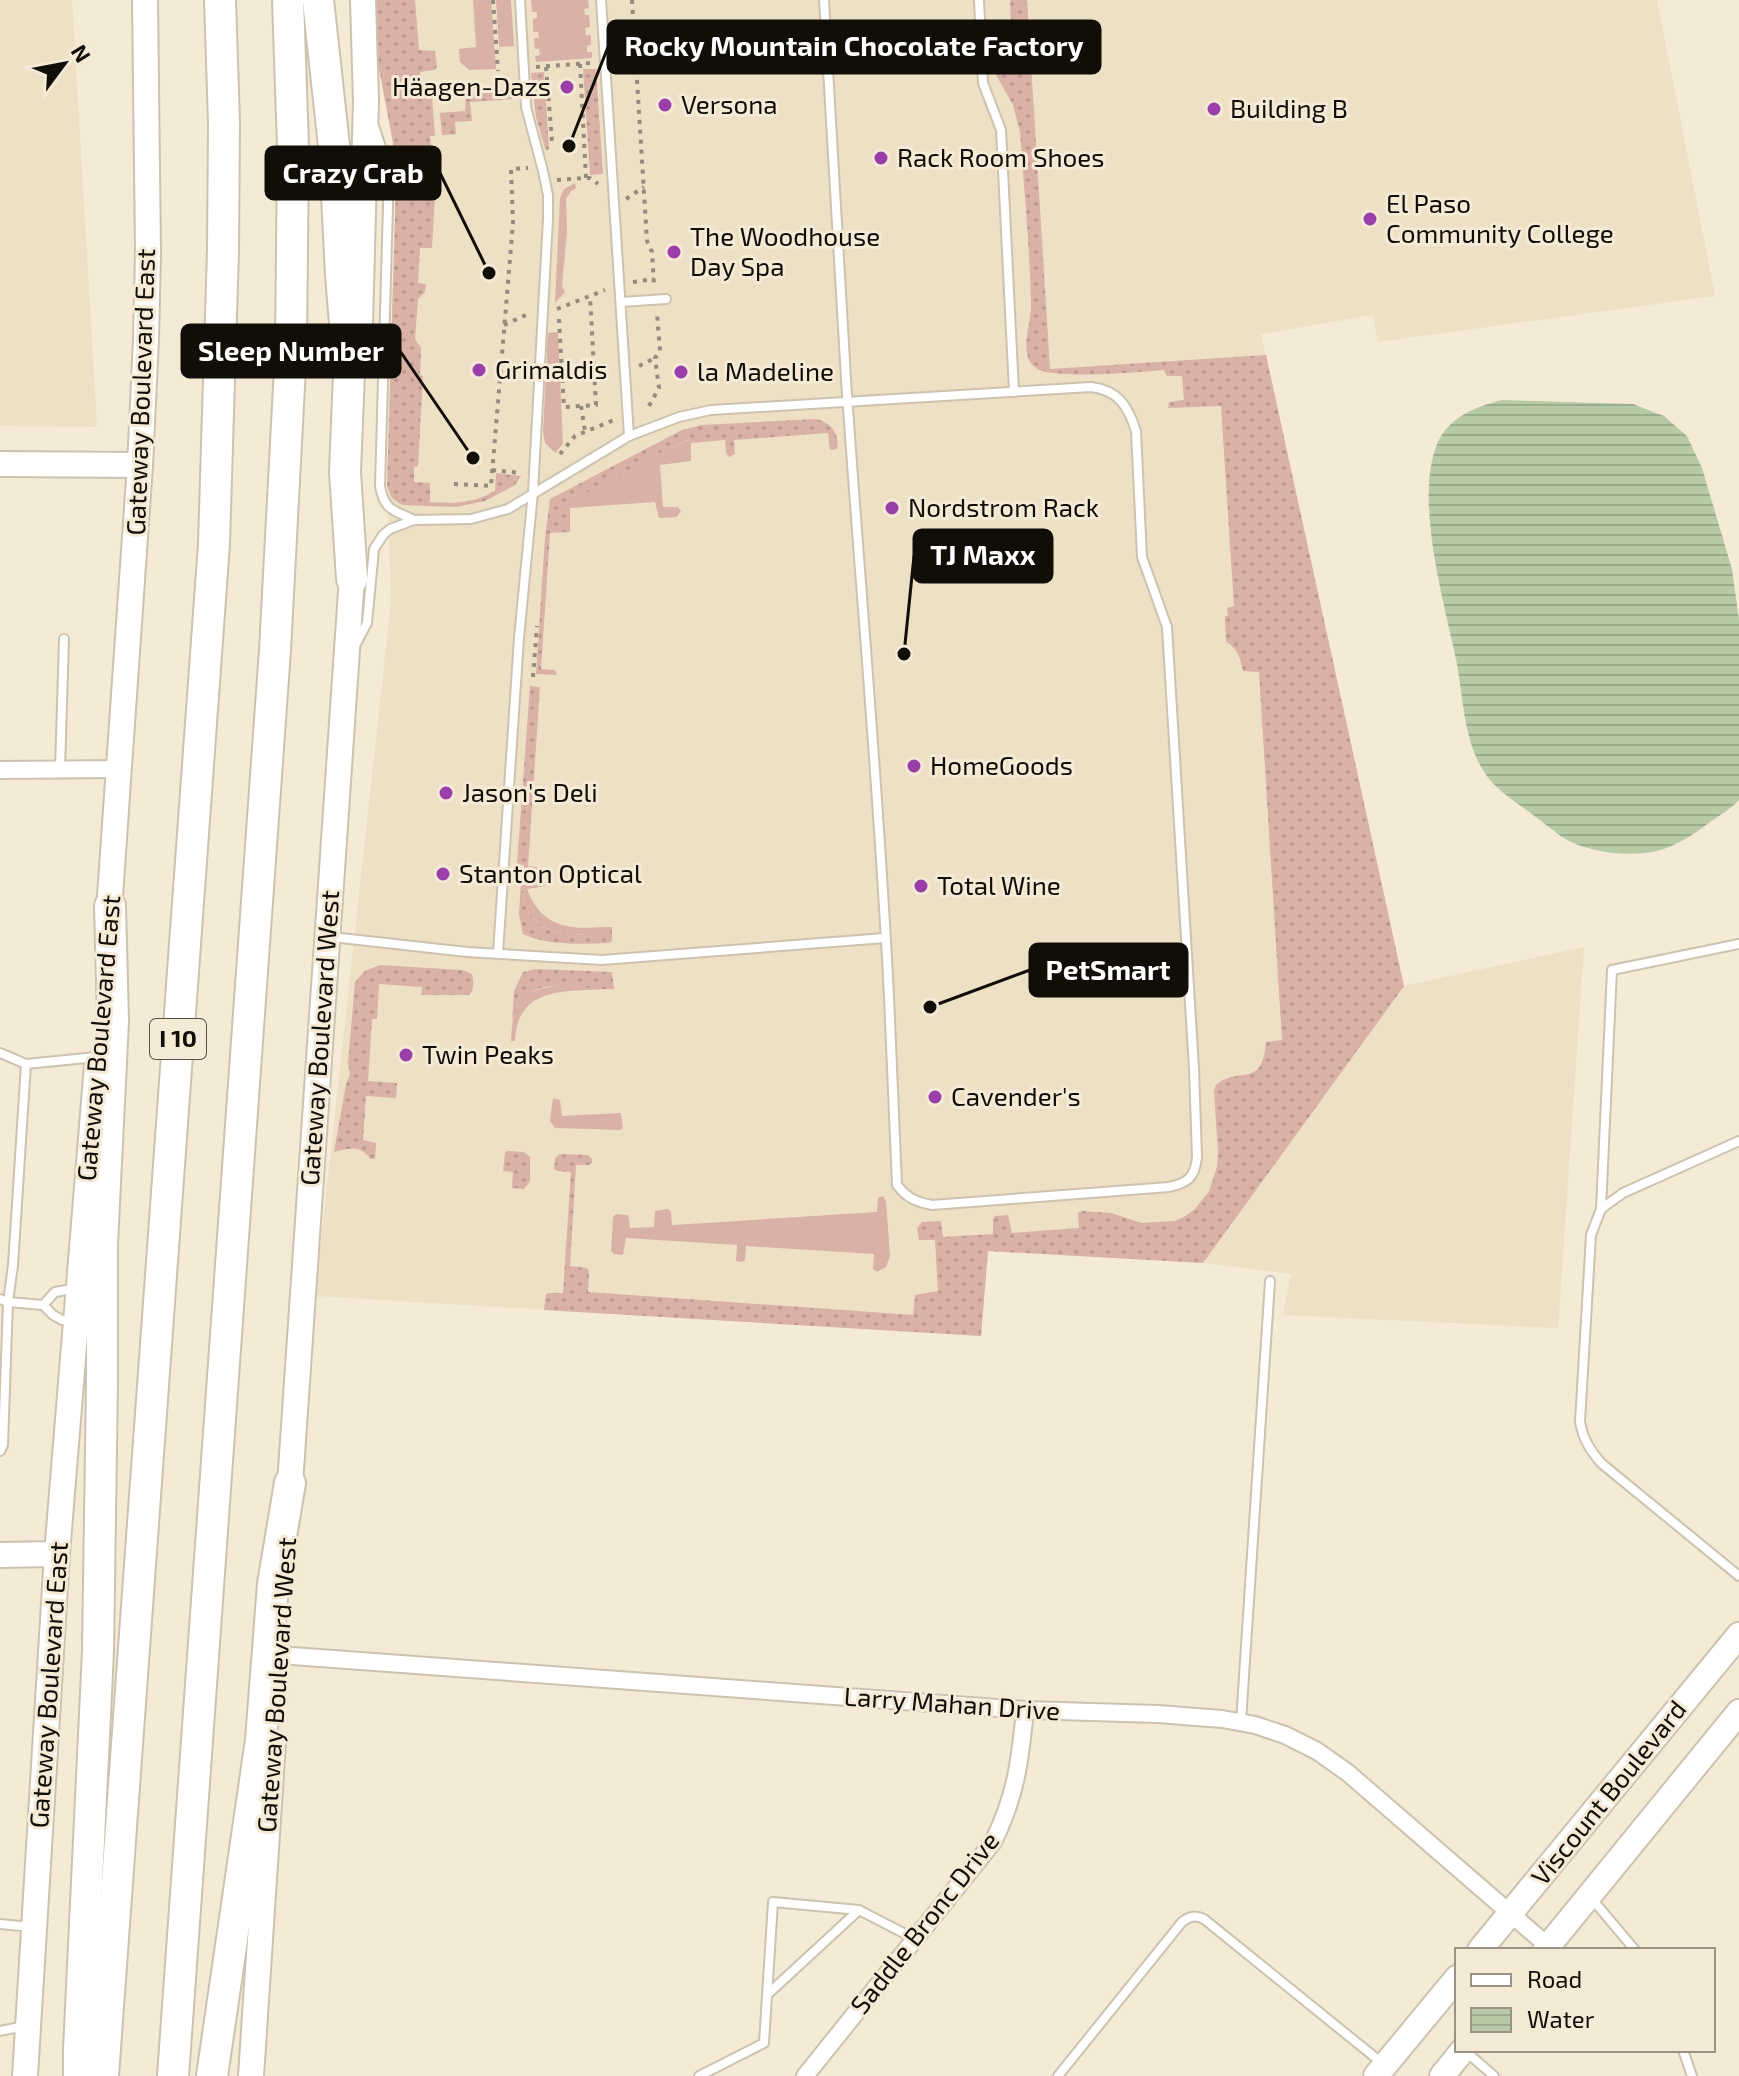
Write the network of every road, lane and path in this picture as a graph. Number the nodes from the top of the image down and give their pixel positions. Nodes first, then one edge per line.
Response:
1 (145, 0) edge
2 (220, 0) edge
3 (288, 0) edge
4 (318, 0) edge
5 (363, 0) edge
6 (493, 0) edge
7 (520, 0) edge
8 (601, 0) edge
9 (632, 0) edge
10 (824, 0) edge
11 (979, 0) edge
12 (497, 50) junction
13 (506, 50) dead end
14 (594, 63) dead end
15 (580, 64) junction
16 (534, 67) dead end
17 (498, 71) dead end
18 (366, 101) junction
19 (532, 162) dead end
20 (586, 178) junction
21 (556, 180) dead end
22 (601, 189) dead end
23 (632, 282) dead end
24 (611, 288) dead end
25 (590, 296) junction
26 (666, 299) dead end
27 (621, 302) junction
28 (558, 308) junction
29 (534, 311) dead end
30 (550, 312) dead end
31 (657, 313) dead end
32 (504, 325) junction
33 (1014, 392) junction
34 (848, 402) junction
35 (581, 406) junction
36 (649, 406) dead end
37 (614, 420) dead end
38 (585, 432) junction
39 (629, 436) junction
40 (560, 454) dead end
41 (0, 464) edge
42 (140, 465) junction
43 (492, 470) junction
44 (521, 473) dead end
45 (454, 484) dead end
46 (533, 492) junction
47 (414, 520) junction
48 (352, 579) junction
49 (64, 639) dead end
50 (345, 664) junction
51 (119, 769) junction
52 (0, 770) edge
53 (60, 770) junction
54 (110, 906) joint
55 (327, 936) junction
56 (885, 938) junction
57 (1739, 944) edge
58 (498, 953) junction
59 (0, 1053) edge
60 (104, 1057) junction
61 (26, 1064) junction
62 (1739, 1141) edge
63 (1601, 1209) junction
64 (1270, 1281) dead end
65 (78, 1288) junction
66 (4, 1300) edge
67 (43, 1305) junction
68 (76, 1321) junction
69 (0, 1451) edge
70 (290, 1483) junction
71 (57, 1554) junction
72 (0, 1555) edge
73 (1739, 1576) edge
74 (1739, 1635) edge
75 (279, 1655) junction
76 (1025, 1710) junction
77 (1739, 1712) edge
78 (1241, 1722) junction
79 (1589, 1896) junction
80 (859, 1910) junction
81 (1510, 1913) junction
82 (0, 1924) edge
83 (34, 1927) junction
84 (915, 1939) junction
85 (1482, 1948) edge
86 (1546, 1948) edge
87 (1633, 1948) edge
88 (1455, 1980) edge
89 (769, 1993) junction
90 (28, 2025) junction
91 (0, 2031) edge
92 (1462, 2052) edge
93 (1466, 2052) edge
94 (1684, 2052) edge
95 (1380, 2070) edge
96 (25, 2076) edge
97 (79, 2076) edge
98 (103, 2076) edge
99 (173, 2076) edge
100 (212, 2076) edge
101 (251, 2076) edge
102 (699, 2076) edge
103 (805, 2076) edge
104 (1058, 2076) edge
105 (1442, 2076) edge
106 (1494, 2076) edge
107 (1692, 2076) edge

1 - 42 main road, Gateway Boulevard East
2 - 98 highway, I 10
3 - 99 highway
4 - 48 highway
5 - 18 main road, Gateway Boulevard West
6 - 12 path
7 - 46 lane
8 - 27 lane
9 - 23 path
10 - 34 lane
11 - 33 lane
12 - 13 path
12 - 17 path
14 - 15 path
15 - 16 path
15 - 20 path
18 - 47 lane
18 - 48 main road, Gateway Boulevard West
19 - 32 path
20 - 21 path
20 - 22 path
24 - 25 path
25 - 28 path
25 - 35 path
26 - 27 lane
27 - 39 lane
28 - 30 path
28 - 35 path
29 - 32 path
31 - 36 path
32 - 43 path
33 - 34 lane
33 - 56 lane
34 - 39 lane
34 - 56 lane
35 - 38 path
37 - 38 path
38 - 40 path
39 - 46 lane
41 - 42 main road
42 - 51 main road, Gateway Boulevard East
43 - 44 path
43 - 45 path
46 - 47 lane
46 - 58 lane
47 - 50 lane
48 - 50 main road, Gateway Boulevard West
49 - 53 lane
50 - 55 main road, Gateway Boulevard West
51 - 53 street
51 - 54 main road, Gateway Boulevard East
52 - 53 street
54 - 60 highway
55 - 58 lane
55 - 70 main road, Gateway Boulevard West
56 - 58 lane
57 - 63 lane
59 - 61 lane
60 - 61 lane
60 - 65 main road, Gateway Boulevard East
60 - 97 highway
61 - 66 lane
62 - 63 lane
63 - 73 lane
64 - 78 lane
65 - 67 lane
65 - 68 main road, Gateway Boulevard East
66 - 67 lane
66 - 69 lane
67 - 68 lane
68 - 71 main road, Gateway Boulevard East
70 - 75 main road, Gateway Boulevard West
70 - 100 highway
71 - 72 main road
71 - 83 main road, Gateway Boulevard East
74 - 81 main road, Viscount Boulevard
75 - 76 street, Larry Mahan Drive
75 - 101 main road, Gateway Boulevard West
76 - 78 street, Larry Mahan Drive
76 - 84 street, Saddle Bronc Drive
77 - 79 main road, Viscount Boulevard
78 - 81 street, Larry Mahan Drive
79 - 86 main road, Viscount Boulevard
79 - 87 lane
80 - 84 lane
80 - 89 lane
80 - 89 lane
81 - 85 main road, Viscount Boulevard
81 - 86 street, Larry Mahan Drive
82 - 83 lane
83 - 90 main road, Gateway Boulevard East
84 - 103 street, Saddle Bronc Drive
88 - 95 main road
89 - 102 lane
90 - 91 lane
90 - 96 main road, Gateway Boulevard East
92 - 105 main road
93 - 106 lane
94 - 107 lane
95 - 104 lane

